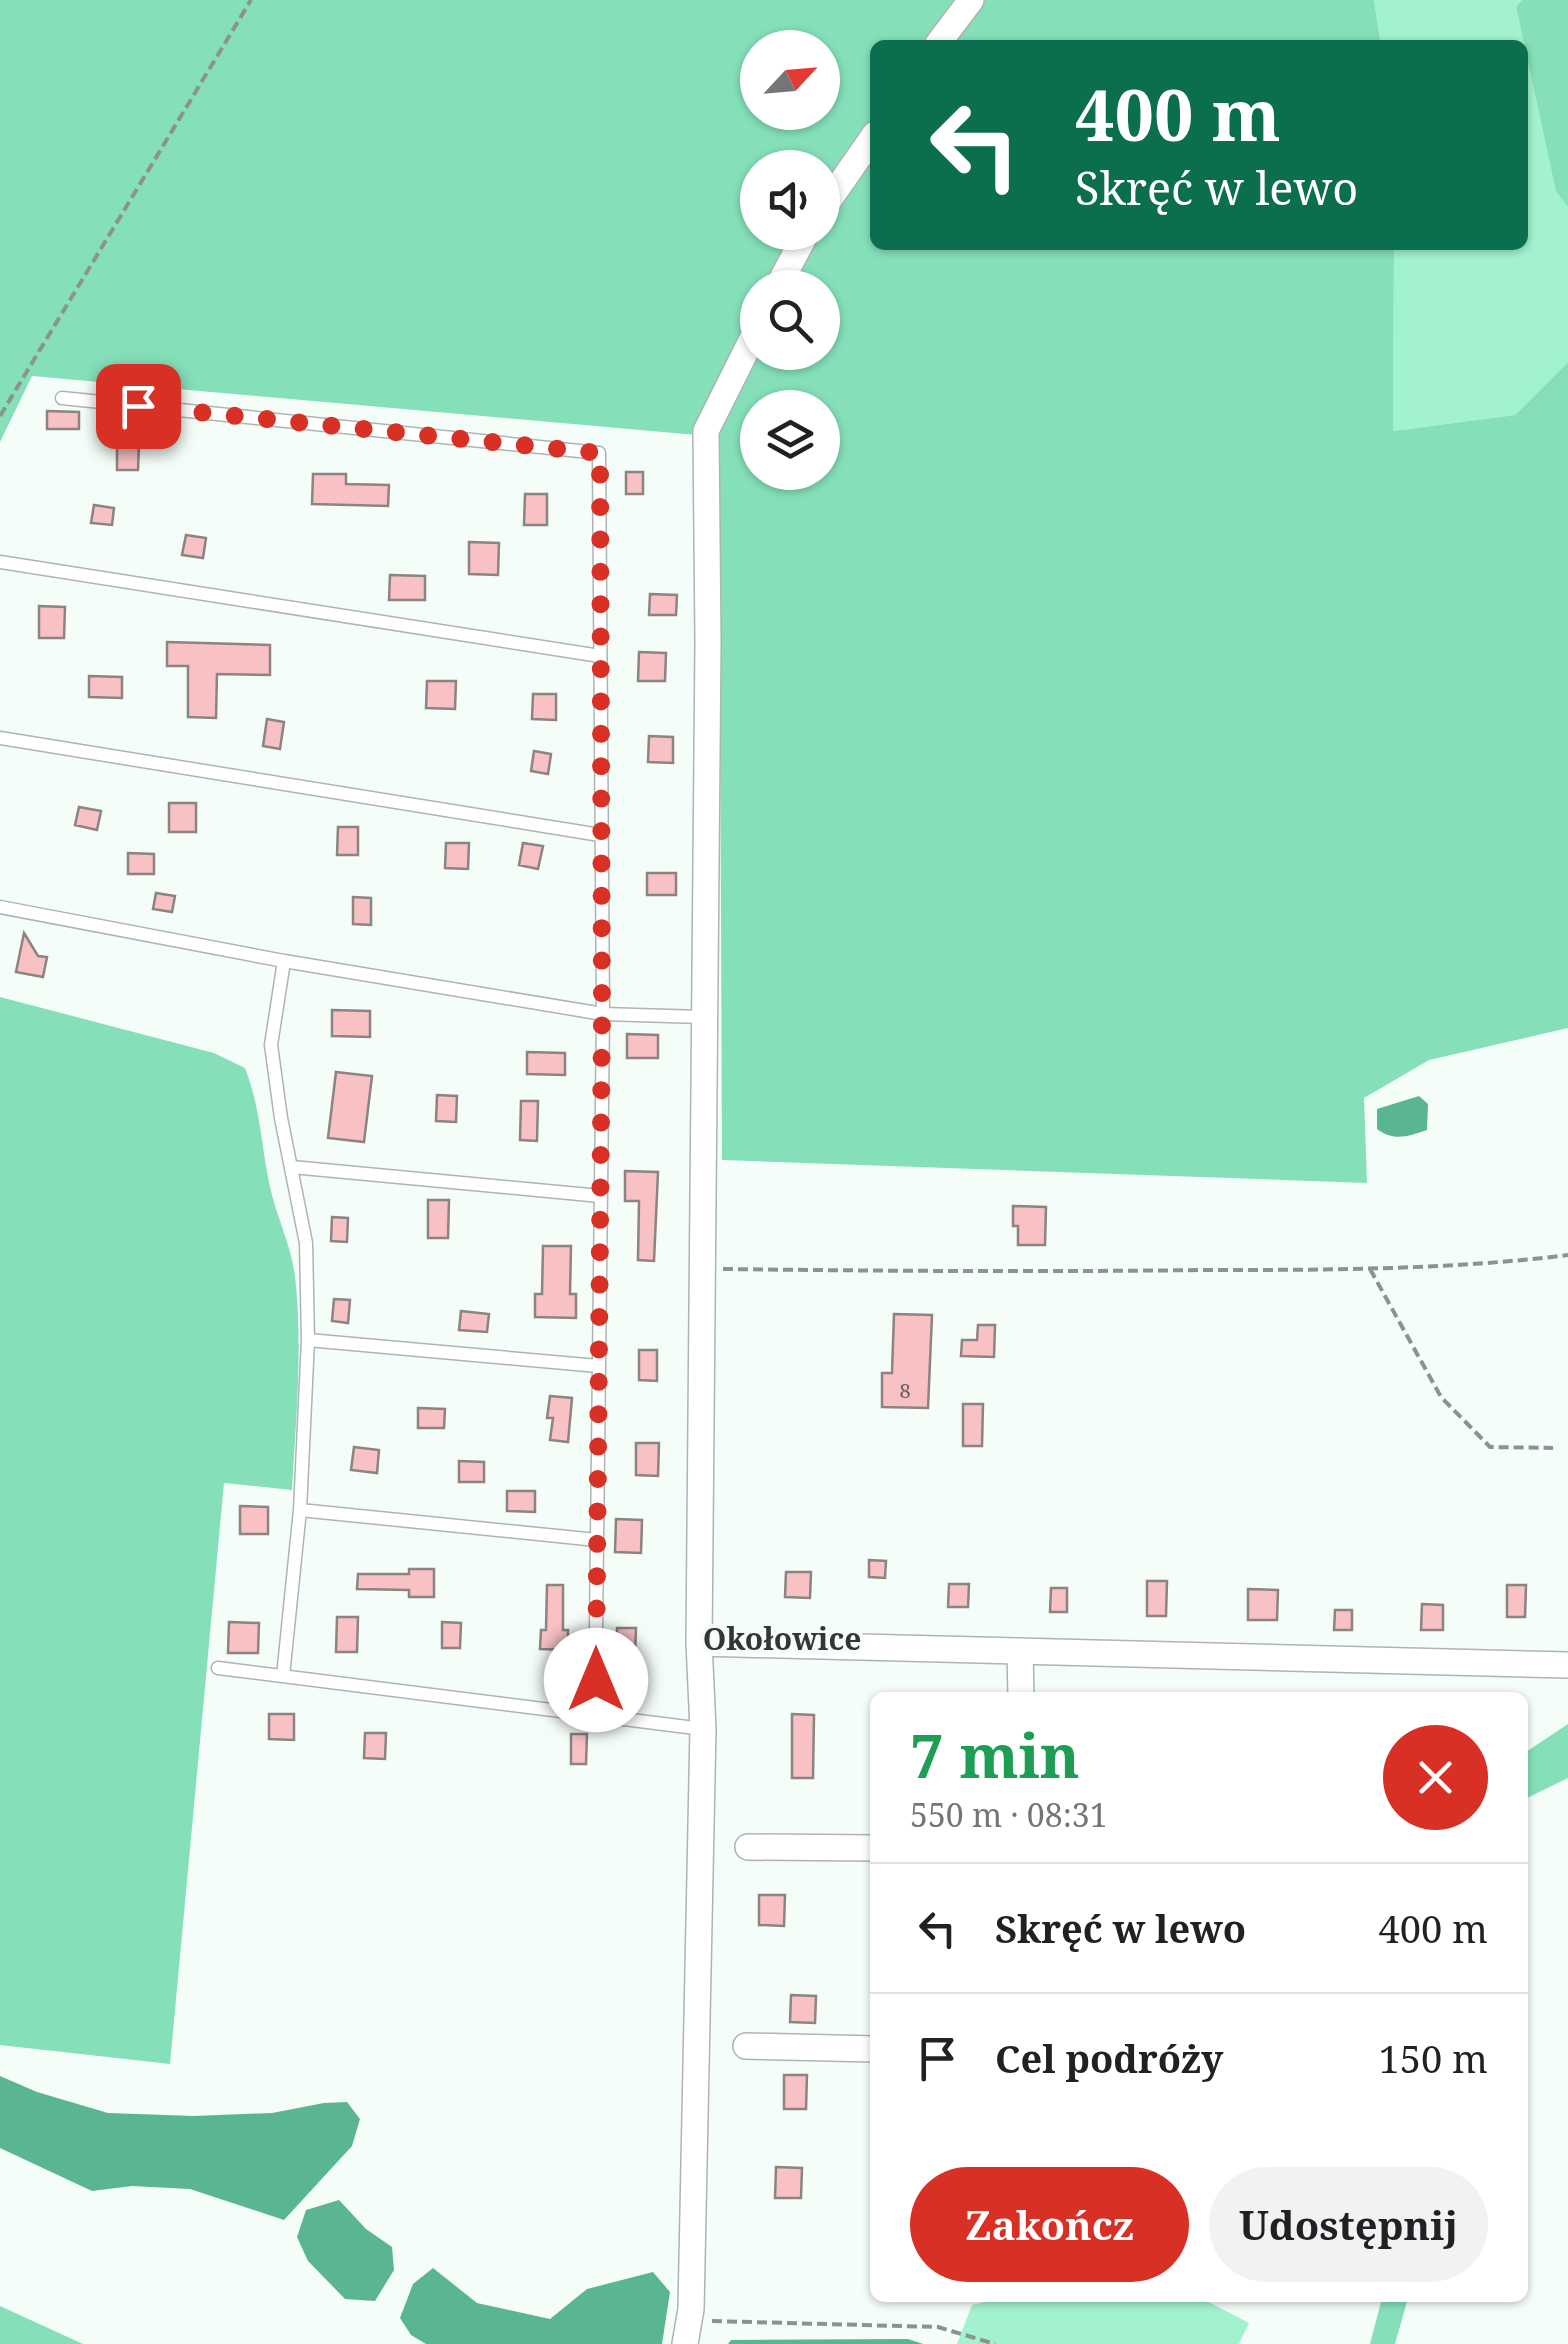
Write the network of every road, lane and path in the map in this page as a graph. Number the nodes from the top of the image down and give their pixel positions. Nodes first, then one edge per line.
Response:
1 (251, 0) edge
2 (971, 0) edge
3 (941, 40) edge
4 (870, 141) edge
5 (840, 184) edge
6 (740, 363) edge
7 (62, 398) dead end
8 (0, 416) edge
9 (0, 562) edge
10 (600, 656) junction
11 (0, 738) edge
12 (600, 835) junction
13 (0, 907) edge
14 (284, 960) junction
15 (602, 1014) junction
16 (702, 1017) junction
17 (292, 1167) junction
18 (600, 1196) junction
19 (1568, 1254) edge
20 (702, 1269) junction
21 (1370, 1269) junction
22 (308, 1340) junction
23 (598, 1366) junction
24 (1553, 1448) dead end
25 (300, 1510) junction
26 (597, 1540) junction
27 (699, 1643) junction
28 (1020, 1651) junction
29 (1568, 1665) edge
30 (218, 1668) dead end
31 (282, 1676) junction
32 (1021, 1692) edge
33 (595, 1715) junction
34 (702, 1728) junction
35 (748, 1847) dead end
36 (870, 1848) edge
37 (746, 2046) dead end
38 (870, 2050) edge
39 (687, 2332) edge
40 (995, 2344) edge

1 - 8 path
2 - 3 street
4 - 5 street
6 - 16 street
7 - 10 lane
9 - 10 lane
10 - 12 lane
11 - 12 lane
12 - 15 lane
13 - 14 lane
14 - 15 lane
14 - 17 lane
15 - 16 lane
15 - 18 lane
16 - 20 street
17 - 18 lane
17 - 22 lane
18 - 23 lane
19 - 21 path
20 - 21 path
20 - 27 street
21 - 24 path
22 - 23 lane
22 - 25 lane
23 - 26 lane
25 - 26 lane
25 - 31 lane
26 - 33 lane
27 - 28 street
27 - 34 street
28 - 29 street
28 - 32 street
30 - 31 lane
31 - 33 lane
33 - 34 lane
34 - 39 street
35 - 36 street
37 - 38 street
39 - 40 path

